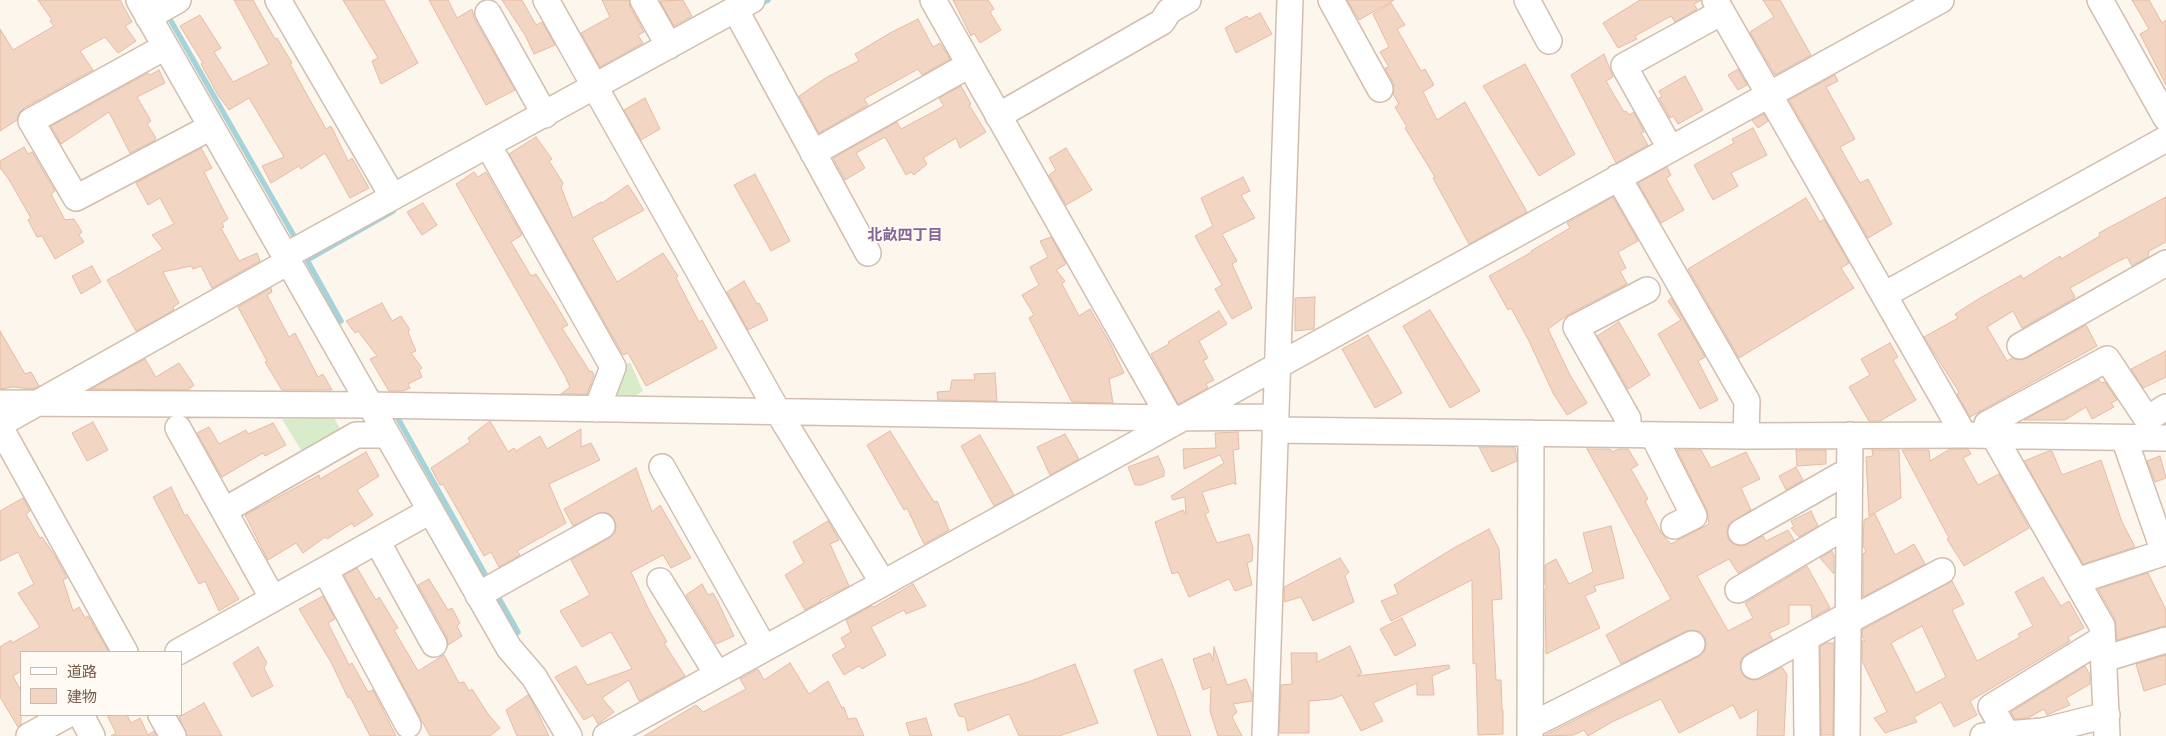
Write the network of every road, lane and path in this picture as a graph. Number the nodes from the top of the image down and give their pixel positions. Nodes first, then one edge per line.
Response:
1 (178, 0) edge
2 (546, 0) edge
3 (644, 0) edge
4 (933, 0) edge
5 (1188, 0) edge
6 (1290, 0) edge
7 (1331, 0) edge
8 (1941, 0) edge
9 (2100, 0) edge
10 (283, 2) edge
11 (1534, 2) edge
12 (744, 5) edge
13 (1719, 6) edge
14 (144, 8) edge
15 (488, 13) dead end
16 (1549, 41) dead end
17 (669, 46) junction
18 (165, 47) junction
19 (969, 65) junction
20 (594, 88) junction
21 (1380, 89) dead end
22 (1769, 94) junction
23 (545, 114) junction
24 (998, 116) junction
25 (211, 127) junction
26 (2166, 132) edge
27 (488, 146) junction
28 (1670, 148) junction
29 (813, 152) junction
30 (1618, 177) junction
31 (393, 198) junction
32 (868, 253) dead end
33 (287, 259) junction
34 (2166, 262) edge
35 (1647, 290) dead end
36 (1884, 295) junction
37 (2020, 346) dead end
38 (1278, 365) junction
39 (370, 405) junction
40 (2166, 407) edge
41 (596, 409) junction
42 (15, 413) edge
43 (781, 416) junction
44 (1176, 418) junction
45 (1275, 424) junction
46 (178, 428) dead end
47 (1628, 430) junction
48 (1746, 431) junction
49 (1962, 431) junction
50 (1991, 432) junction
51 (1532, 433) junction
52 (386, 435) junction
53 (1653, 435) junction
54 (1850, 435) junction
55 (2124, 438) junction
56 (2166, 438) edge
57 (662, 467) dead end
58 (1845, 475) junction
59 (225, 510) junction
60 (430, 511) junction
61 (602, 526) dead end
62 (1674, 526) dead end
63 (1844, 530) junction
64 (1742, 532) dead end
65 (377, 541) junction
66 (2165, 552) edge
67 (325, 570) junction
68 (1942, 571) dead end
69 (660, 581) dead end
70 (2077, 581) junction
71 (883, 583) junction
72 (1738, 590) dead end
73 (478, 594) junction
74 (273, 599) junction
75 (1848, 618) junction
76 (1806, 639) junction
77 (2166, 640) edge
78 (434, 644) dead end
79 (1692, 644) dead end
80 (764, 648) junction
81 (2103, 649) junction
82 (125, 651) edge
83 (180, 651) edge
84 (1754, 666) dead end
85 (717, 674) junction
86 (64, 716) edge
87 (82, 716) edge
88 (162, 716) edge
89 (408, 725) dead end
90 (2107, 725) edge
91 (1530, 731) edge
92 (32, 735) edge
93 (1995, 735) edge
94 (92, 736) edge
95 (174, 736) edge
96 (569, 736) edge
97 (606, 736) edge
98 (1265, 736) edge
99 (1807, 736) edge
100 (1847, 736) edge

1 - 14 street
2 - 20 street
3 - 17 street
4 - 19 street
5 - 24 street
6 - 38 street
7 - 21 street
8 - 22 street
9 - 26 street
10 - 31 street
11 - 16 street
12 - 17 street
12 - 29 street
13 - 22 street
13 - 28 street
14 - 18 street
15 - 23 street
17 - 20 street
18 - 25 street
18 - 25 street
19 - 24 street
19 - 29 street
20 - 23 street
20 - 43 street
22 - 28 street
22 - 36 street
23 - 27 street
24 - 44 street
25 - 33 street
26 - 36 street
27 - 31 street
27 - 41 street
28 - 30 street
29 - 32 street
30 - 38 street
30 - 48 street
31 - 33 street
33 - 39 street
33 - 42 street
34 - 37 street
35 - 47 street
36 - 49 street
38 - 44 street
38 - 45 street
39 - 41 street
39 - 42 street
39 - 52 street
40 - 50 street
41 - 43 street
42 - 82 street
43 - 44 street
43 - 71 street
44 - 45 street
44 - 71 street
45 - 51 street
45 - 98 street
46 - 59 street
47 - 51 street
47 - 53 street
48 - 53 street
48 - 54 street
49 - 50 street
49 - 54 street
50 - 55 street
50 - 70 street
51 - 91 street
52 - 59 street
52 - 60 street
53 - 62 street
54 - 58 street
55 - 56 street
55 - 66 street
57 - 80 street
58 - 63 street
58 - 64 street
59 - 74 street
60 - 65 street
60 - 73 street
61 - 73 street
63 - 72 street
63 - 75 street
65 - 67 street
65 - 78 street
66 - 70 street
67 - 74 street
67 - 89 street
68 - 75 street
69 - 85 street
70 - 81 street
71 - 80 street
73 - 96 street
74 - 83 street
75 - 76 street
75 - 100 street
76 - 84 street
76 - 99 street
77 - 81 street
79 - 91 street
80 - 85 street
81 - 90 street
81 - 93 street
85 - 97 street
86 - 92 street
87 - 94 street
88 - 95 street
90 - 93 street

